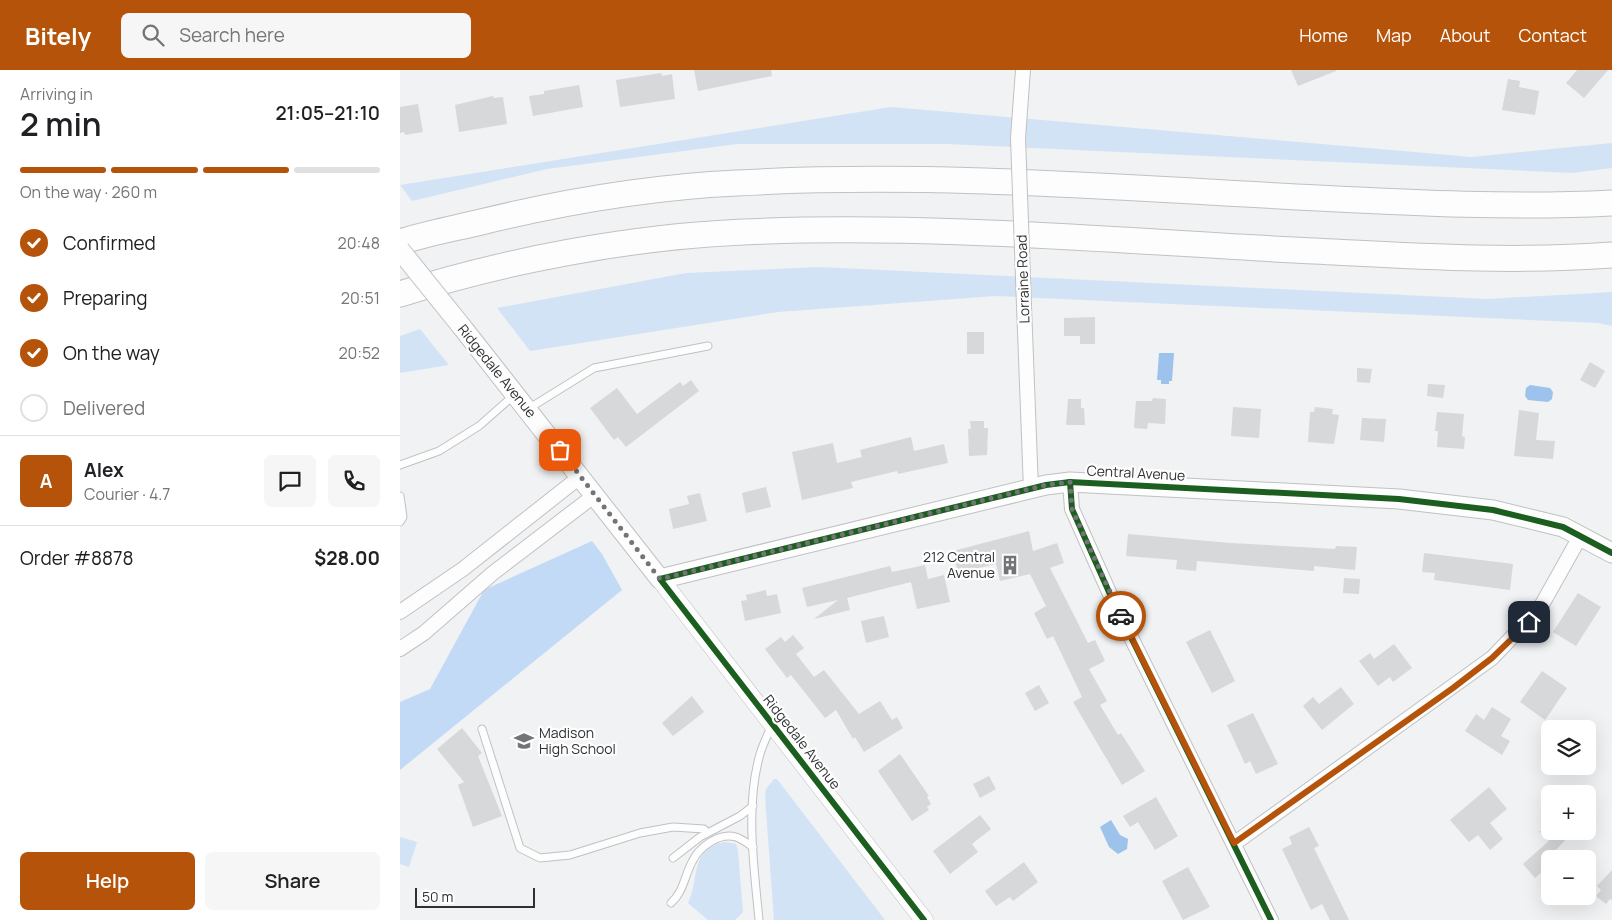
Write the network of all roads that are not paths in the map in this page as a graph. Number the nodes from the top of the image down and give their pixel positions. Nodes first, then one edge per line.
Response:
1 (1023, 70) edge
2 (1612, 203) edge
3 (400, 242) edge
4 (400, 250) edge
5 (1612, 255) edge
6 (400, 294) edge
7 (708, 346) dead end
8 (516, 394) junction
9 (528, 409) junction
10 (400, 465) edge
11 (581, 476) junction
12 (1070, 482) junction
13 (1031, 489) junction
14 (595, 495) junction
15 (400, 496) edge
16 (400, 522) edge
17 (1581, 535) junction
18 (1612, 553) edge
19 (660, 579) junction
20 (400, 612) edge
21 (400, 649) edge
22 (773, 725) junction
23 (482, 729) dead end
24 (753, 806) junction
25 (707, 833) junction
26 (1234, 843) junction
27 (753, 847) junction
28 (674, 858) dead end
29 (671, 903) dead end
30 (759, 920) edge
31 (924, 920) edge
32 (1271, 920) edge

1 - 13 street, Lorraine Road, bridge
2 - 3 highway
4 - 8 main road, Ridgedale Avenue, bridge
5 - 6 highway
7 - 9 lane
8 - 9 main road, Ridgedale Avenue
8 - 10 lane
9 - 11 main road, Ridgedale Avenue
11 - 14 main road, Ridgedale Avenue
11 - 20 street
12 - 13 main road, Central Avenue
12 - 17 main road, Central Avenue
12 - 26 street
13 - 19 main road, Central Avenue
14 - 19 main road, Ridgedale Avenue
14 - 21 street
15 - 16 lane
17 - 18 main road, Central Avenue
17 - 26 street
19 - 22 street, Ridgedale Avenue
22 - 24 lane
22 - 31 street, Ridgedale Avenue
23 - 25 lane
24 - 25 lane
24 - 27 lane
25 - 28 lane
26 - 32 street
27 - 29 lane
27 - 30 lane

